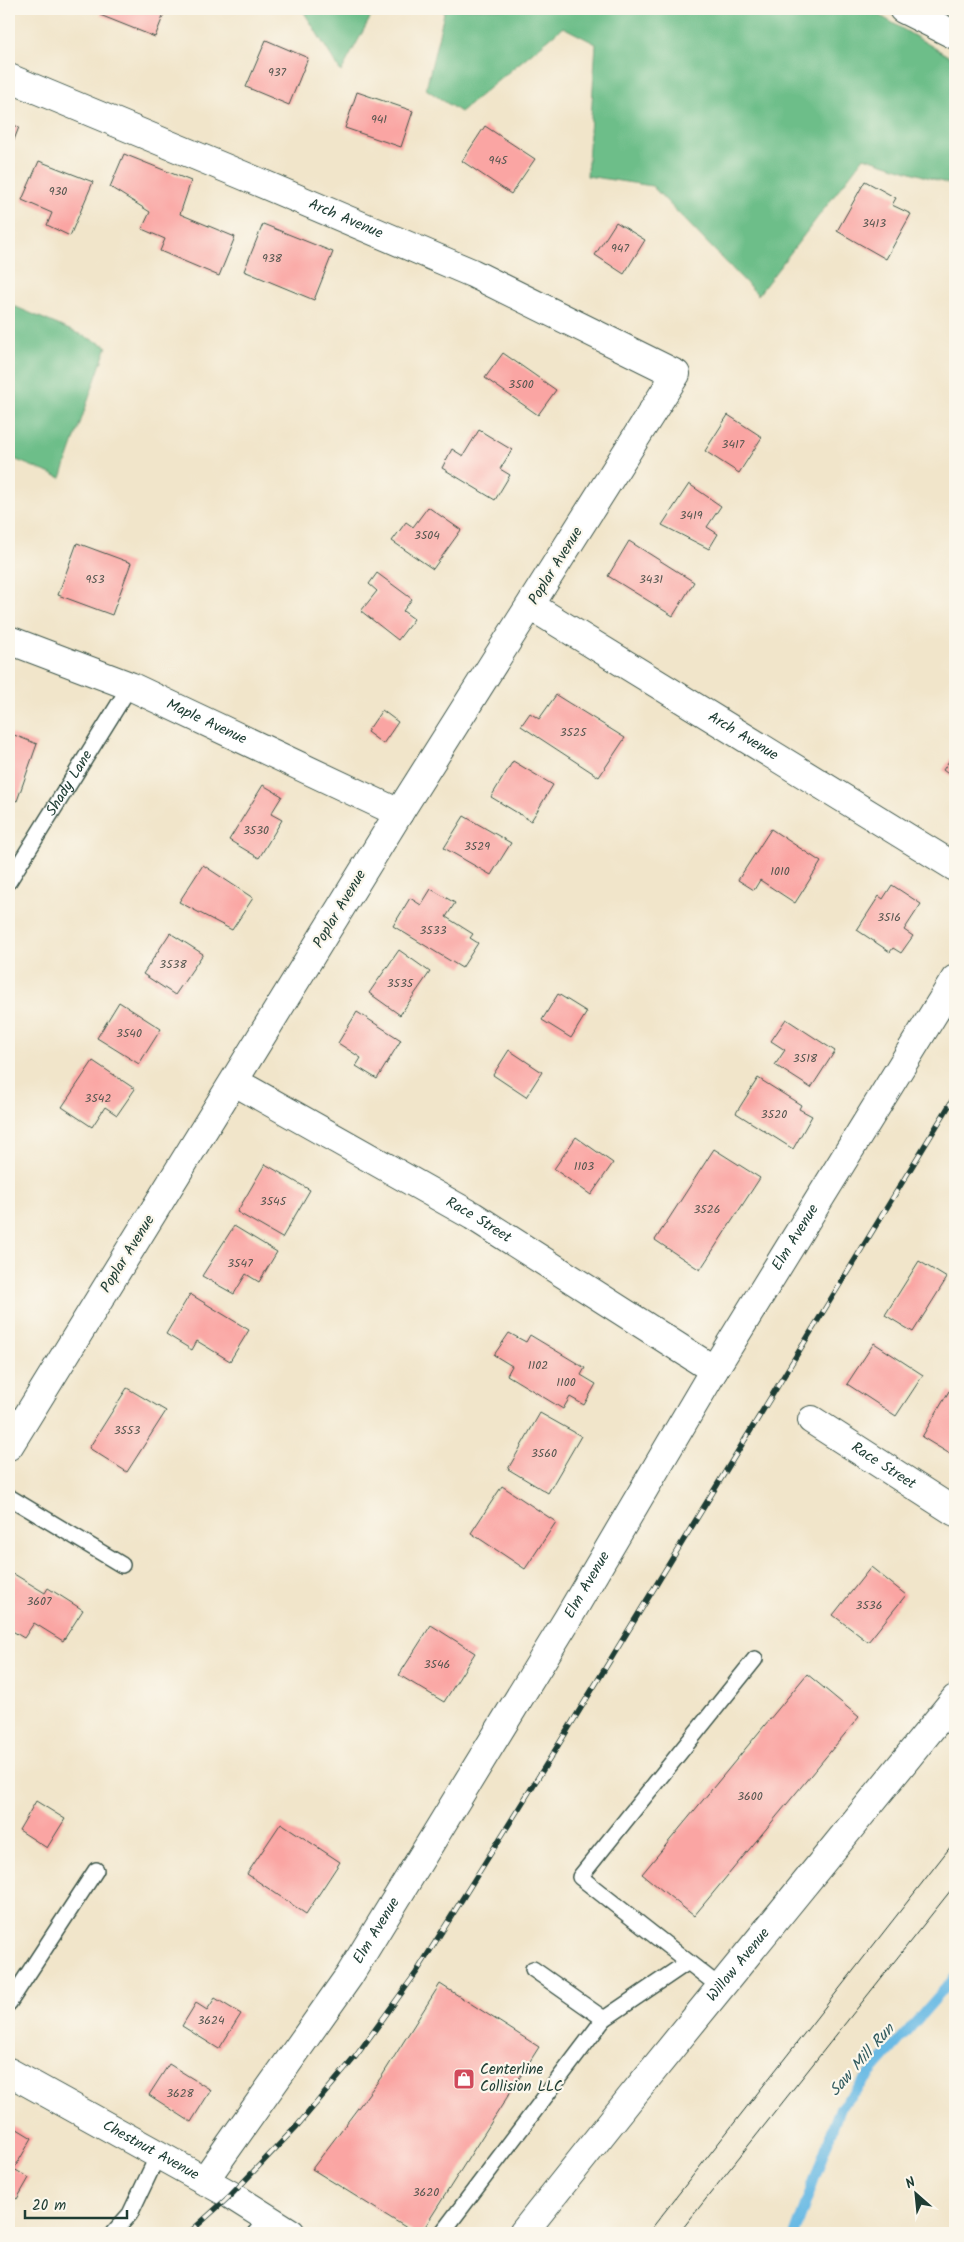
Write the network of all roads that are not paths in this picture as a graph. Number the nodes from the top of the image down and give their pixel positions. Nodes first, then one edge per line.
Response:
1 (903, 9) edge
2 (955, 35) edge
3 (9, 78) edge
4 (676, 374) joint
5 (532, 606) junction
6 (9, 640) edge
7 (130, 686) junction
8 (399, 813) junction
9 (955, 867) edge
10 (9, 881) edge
11 (955, 979) edge
12 (235, 1082) junction
13 (714, 1370) junction
14 (812, 1420) dead end
15 (9, 1446) edge
16 (9, 1497) edge
17 (955, 1512) edge
18 (122, 1565) dead end
19 (755, 1659) dead end
20 (955, 1699) edge
21 (96, 1870) dead end
22 (688, 1962) junction
23 (533, 1969) dead end
24 (720, 1987) junction
25 (9, 2002) edge
26 (604, 2019) junction
27 (9, 2072) edge
28 (158, 2155) junction
29 (204, 2181) junction
30 (262, 2226) edge
31 (113, 2233) edge
32 (291, 2233) edge
33 (442, 2233) edge
34 (523, 2233) edge

1 - 2 street
3 - 4 street, Arch Avenue
4 - 5 street, Poplar Avenue
5 - 8 street, Poplar Avenue
5 - 9 street, Arch Avenue
6 - 7 street, Maple Avenue
7 - 8 street, Maple Avenue
7 - 10 lane, Shady Lane
8 - 12 street, Poplar Avenue
11 - 13 street, Elm Avenue
12 - 13 street, Race Street
12 - 15 street, Poplar Avenue
13 - 29 street, Elm Avenue
14 - 17 street, Race Street
16 - 18 lane
19 - 22 lane
20 - 24 street, Willow Avenue
21 - 25 lane
22 - 24 lane
22 - 26 lane
23 - 26 lane
24 - 34 street, Willow Avenue
26 - 33 lane
27 - 28 street, Chestnut Avenue
28 - 29 street, Chestnut Avenue
28 - 31 lane
29 - 30 street, Chestnut Avenue
30 - 32 street, Chestnut Avenue

